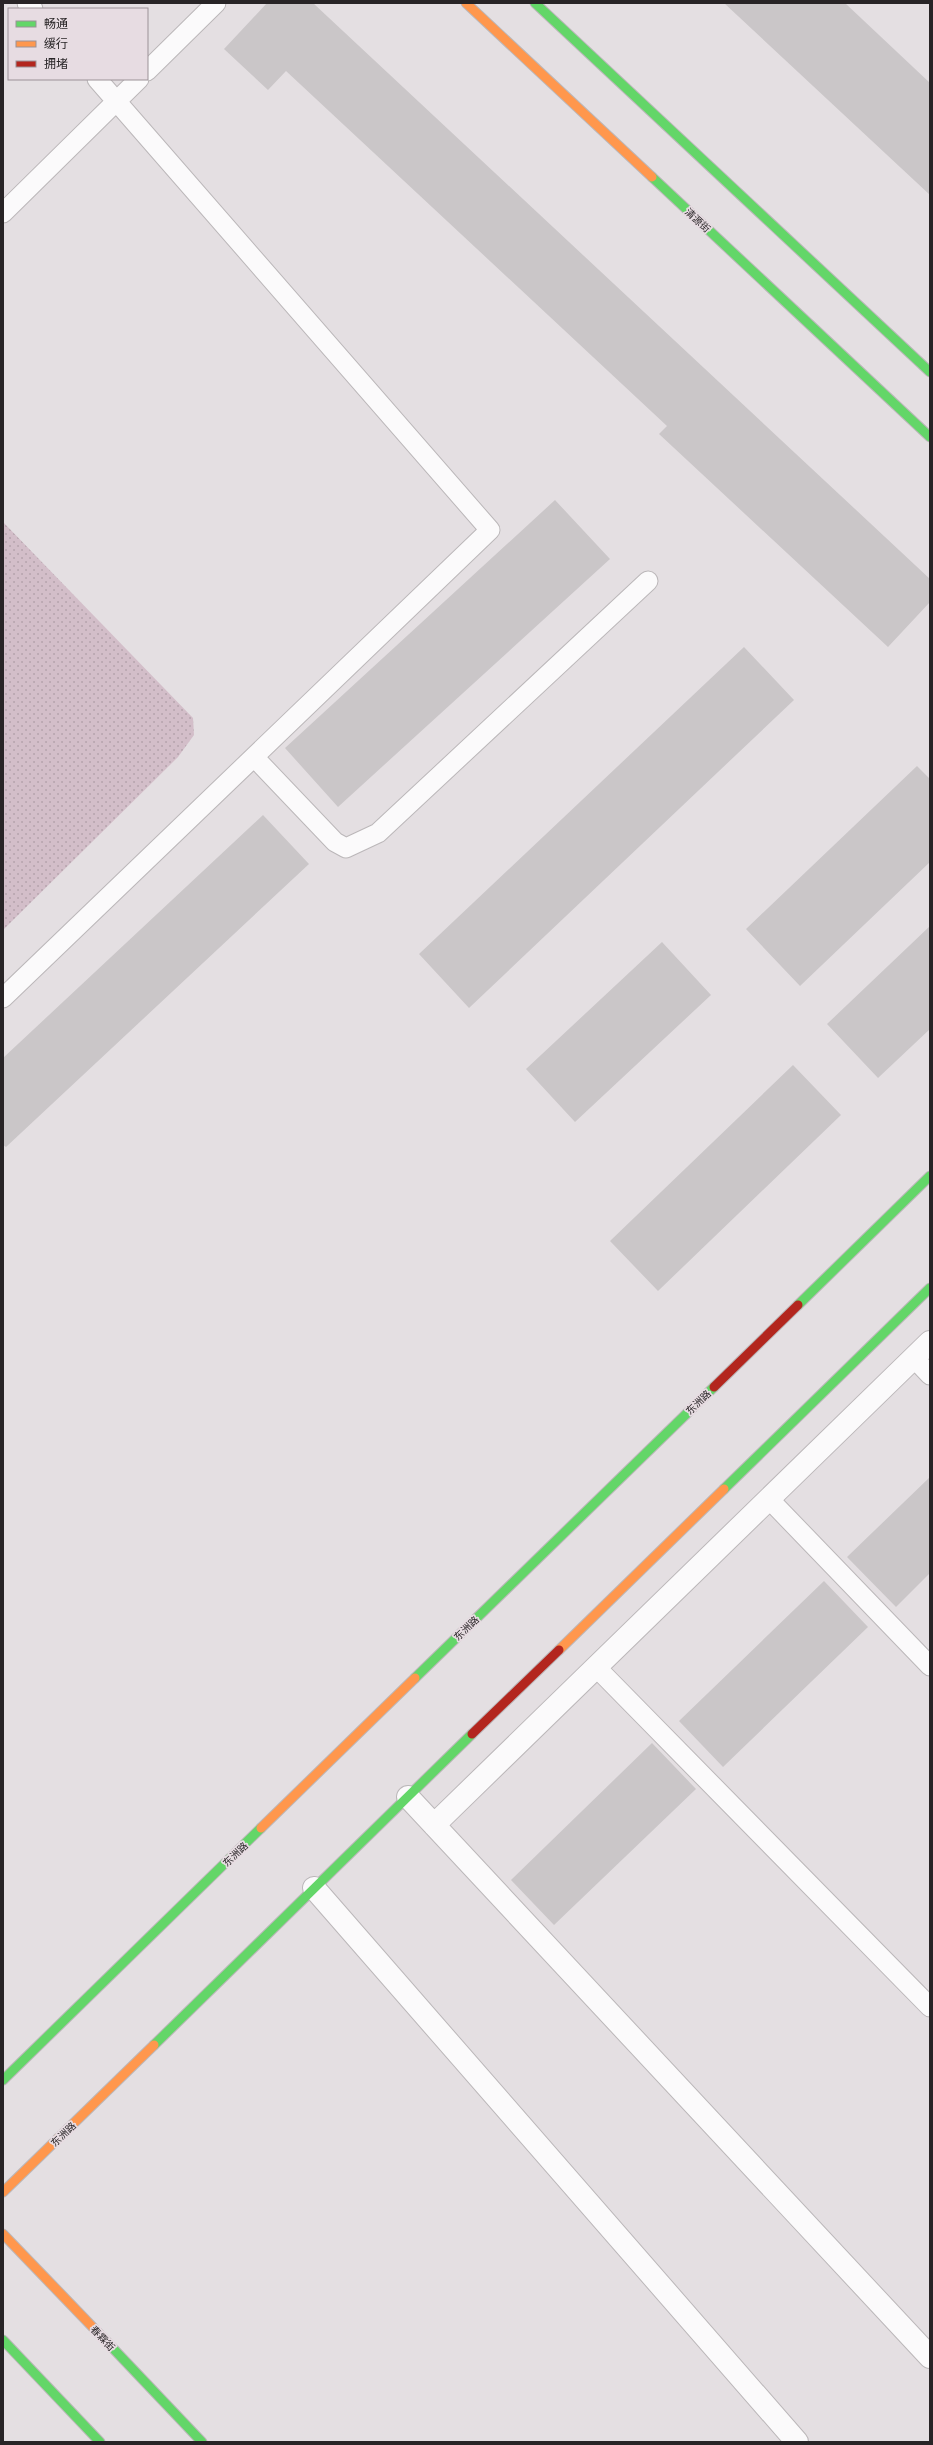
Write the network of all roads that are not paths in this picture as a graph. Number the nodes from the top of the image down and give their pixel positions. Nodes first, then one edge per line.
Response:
1 (216, 3) edge
2 (466, 3) edge
3 (535, 3) edge
4 (148, 70) edge
5 (98, 80) edge
6 (138, 80) edge
7 (117, 101) junction
8 (3, 213) edge
9 (930, 372) edge
10 (930, 437) edge
11 (648, 581) dead end
12 (254, 757) junction
13 (3, 998) edge
14 (930, 1176) edge
15 (930, 1288) edge
16 (930, 1342) edge
17 (914, 1358) junction
18 (930, 1375) edge
19 (769, 1499) junction
20 (930, 1666) edge
21 (596, 1667) junction
22 (408, 1797) junction
23 (434, 1825) junction
24 (314, 1888) junction
25 (930, 2007) edge
26 (3, 2080) edge
27 (3, 2192) edge
28 (3, 2234) edge
29 (3, 2340) edge
30 (930, 2357) edge
31 (100, 2442) edge
32 (202, 2442) edge
33 (797, 2442) edge

1 - 4 lane
2 - 10 street, 清源街
3 - 9 street
5 - 7 lane
6 - 7 lane
7 - 8 lane
7 - 12 lane
11 - 12 lane
12 - 13 lane
14 - 26 street, 东洲路
15 - 22 street, 东洲路
16 - 17 street
17 - 18 lane
17 - 19 street
19 - 20 lane
19 - 21 street
21 - 23 street
21 - 25 lane
22 - 23 street
22 - 24 street, 东洲路
23 - 30 street
24 - 27 street, 东洲路
24 - 33 street
28 - 32 street, 春霖街
29 - 31 street

